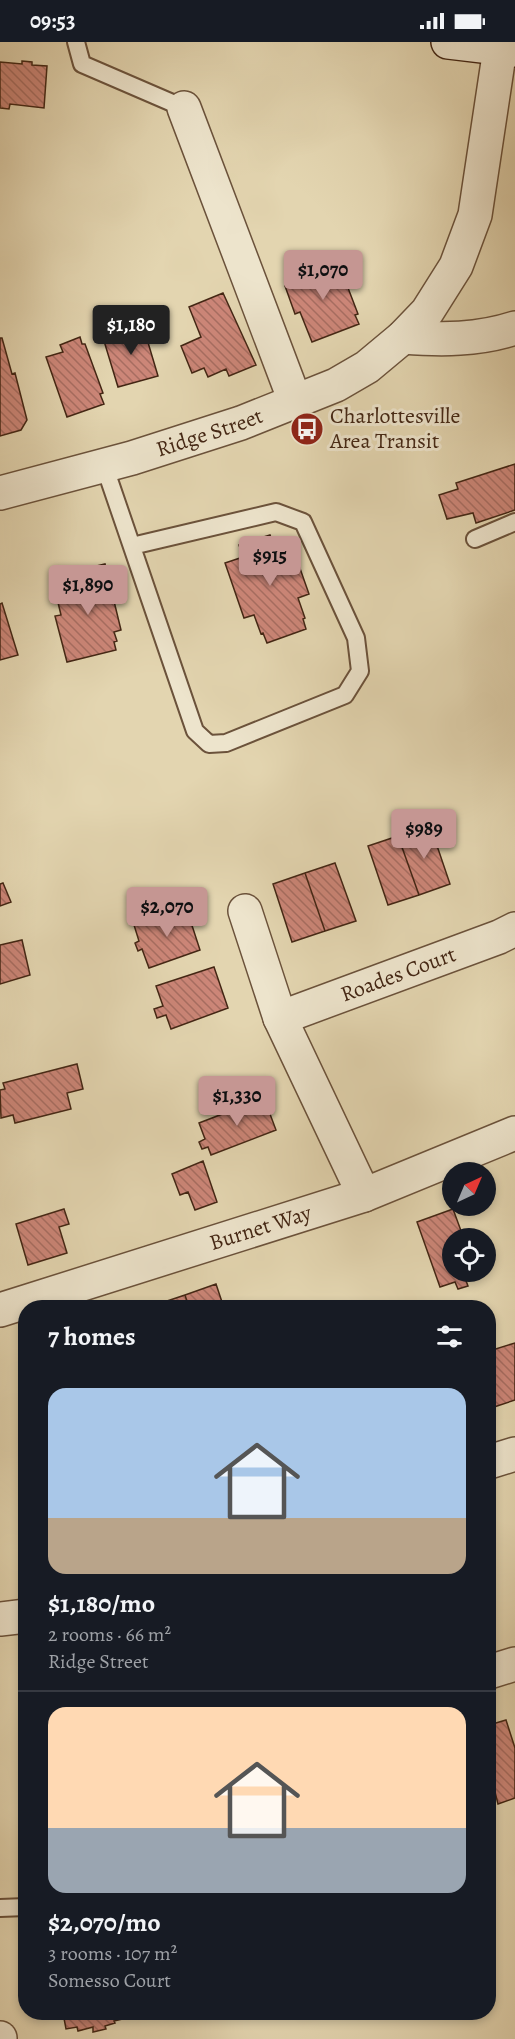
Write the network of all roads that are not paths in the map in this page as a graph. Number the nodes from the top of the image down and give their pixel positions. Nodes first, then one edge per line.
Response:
1 (76, 42) edge
2 (448, 42) edge
3 (505, 47) edge
4 (184, 108) joint
5 (515, 328) edge
6 (404, 337) junction
7 (295, 401) junction
8 (104, 465) junction
9 (0, 493) edge
10 (515, 522) edge
11 (475, 539) dead end
12 (132, 546) junction
13 (245, 911) dead end
14 (515, 929) edge
15 (280, 1018) junction
16 (515, 1133) edge
17 (364, 1195) junction
18 (32, 1300) edge
19 (18, 1304) edge
20 (0, 1310) edge
21 (515, 1454) edge
22 (496, 1460) edge
23 (18, 1617) edge
24 (0, 1619) edge
25 (515, 1664) edge
26 (496, 1670) edge
27 (18, 1907) edge
28 (0, 1908) edge

1 - 4 lane
2 - 3 street
3 - 6 street, Ridge Street
4 - 7 street
5 - 6 street
6 - 7 street, Ridge Street
7 - 8 street, Ridge Street
8 - 9 street, Ridge Street
8 - 12 lane
10 - 11 lane
12 - 12 lane
13 - 15 street
14 - 15 street, Roades Court
15 - 17 street
16 - 17 street, Burnet Way
17 - 18 street, Burnet Way
19 - 20 street, Burnet Way
21 - 22 street
23 - 24 street
25 - 26 street
27 - 28 lane

